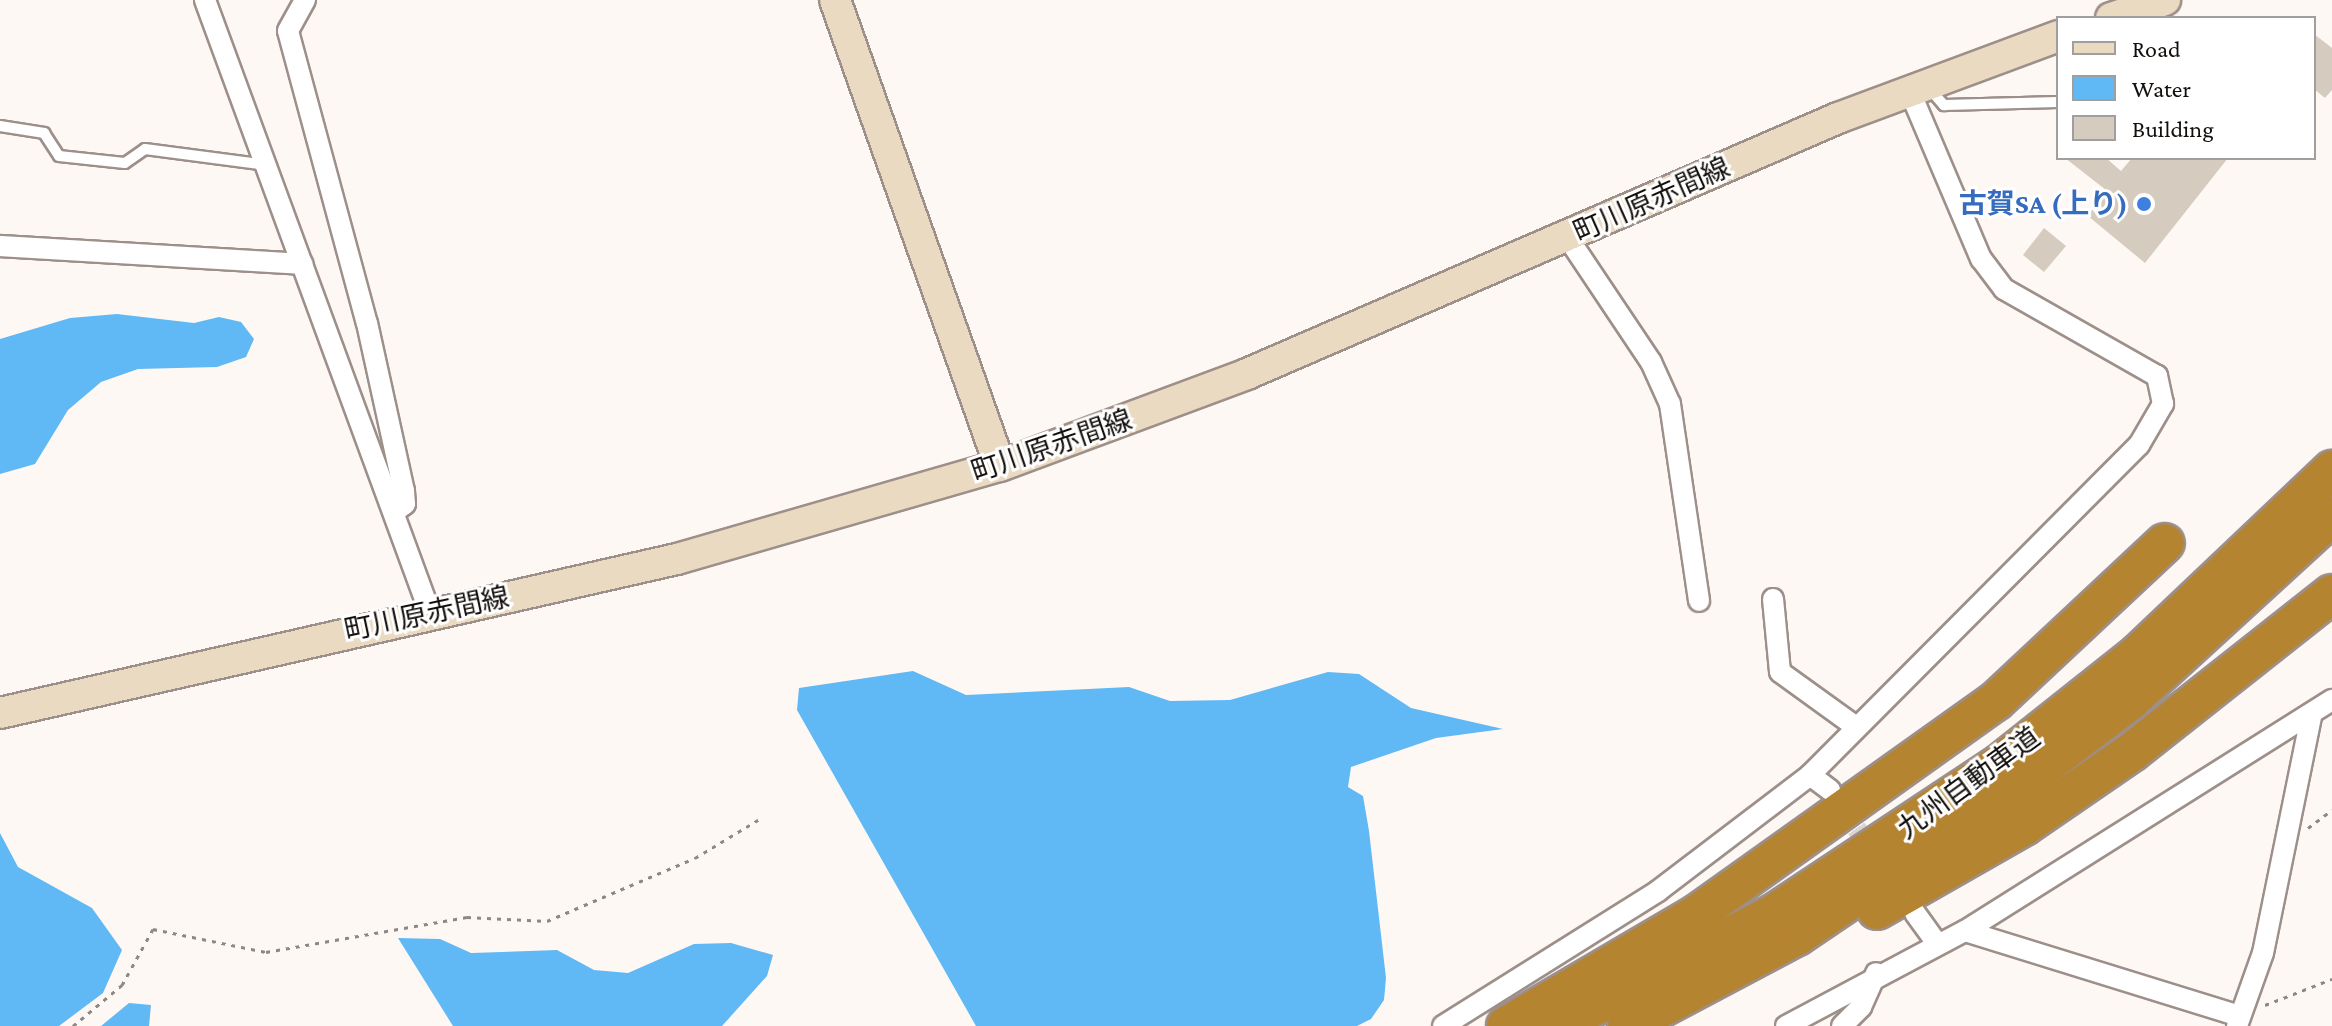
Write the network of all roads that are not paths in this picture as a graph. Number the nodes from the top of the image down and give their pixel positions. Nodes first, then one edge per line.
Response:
1 (205, 0) edge
2 (305, 0) edge
3 (2165, 0) edge
4 (844, 3) edge
5 (2117, 16) edge
6 (2056, 37) edge
7 (1917, 86) junction
8 (2056, 102) edge
9 (0, 126) edge
10 (267, 165) junction
11 (1568, 238) junction
12 (0, 246) edge
13 (302, 264) junction
14 (1000, 466) junction
15 (2332, 470) edge
16 (394, 512) junction
17 (2332, 516) edge
18 (2165, 543) dead end
19 (2332, 594) edge
20 (1773, 599) dead end
21 (1699, 601) dead end
22 (430, 613) junction
23 (2332, 700) edge
24 (0, 713) edge
25 (2311, 717) junction
26 (1855, 726) junction
27 (1810, 775) junction
28 (1830, 790) tunnel mouth
29 (1915, 913) dead end
30 (1965, 931) junction
31 (1935, 941) junction
32 (1876, 973) junction
33 (1714, 981) junction
34 (2238, 1021) edge
35 (1443, 1026) edge
36 (1506, 1026) edge
37 (1557, 1026) edge
38 (1627, 1026) edge
39 (1786, 1026) edge
40 (1842, 1026) edge

1 - 10 street
2 - 16 street
3 - 5 main road
4 - 14 main road
6 - 7 main road, 町川原赤間線
7 - 8 lane
7 - 11 main road, 町川原赤間線
7 - 26 street
9 - 10 lane
10 - 13 street
11 - 14 main road, 町川原赤間線
11 - 21 street
12 - 13 street
13 - 16 street
14 - 22 main road, 町川原赤間線
15 - 37 highway, 九州自動車道
16 - 22 street
17 - 33 highway, 九州自動車道
18 - 36 highway
19 - 33 highway
20 - 26 street
22 - 24 main road, 町川原赤間線
23 - 25 street
25 - 30 street
25 - 34 street
26 - 27 street
27 - 28 street
27 - 35 street
29 - 31 street
30 - 31 street
30 - 34 street
31 - 32 street
32 - 39 street
32 - 40 street
33 - 38 highway, 九州自動車道

